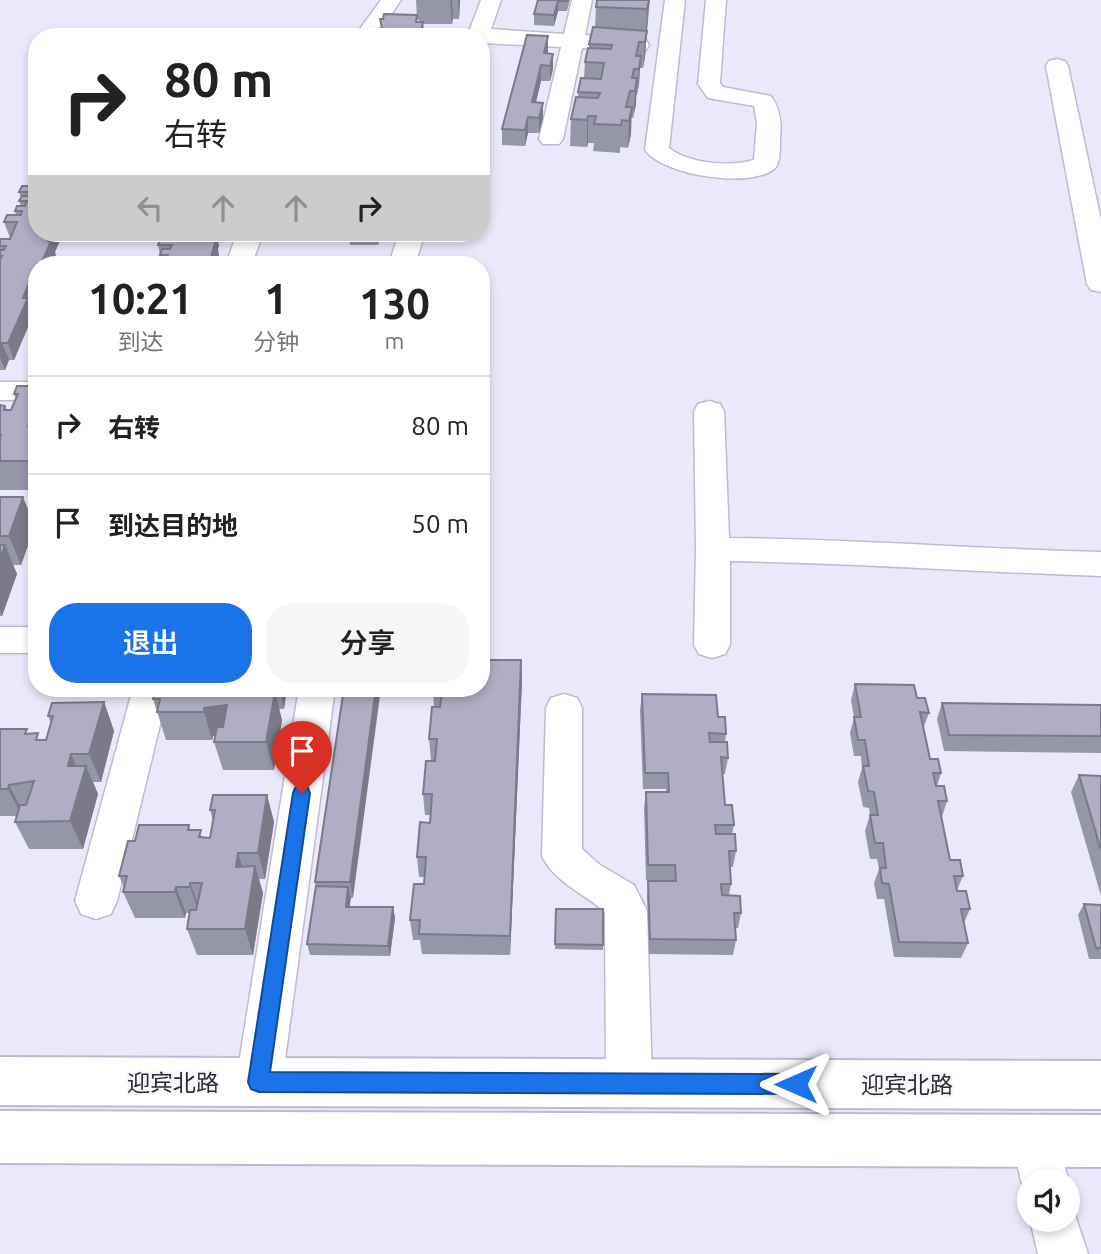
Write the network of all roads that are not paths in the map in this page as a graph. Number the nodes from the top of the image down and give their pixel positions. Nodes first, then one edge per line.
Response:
1 (391, 0) edge
2 (491, 0) edge
3 (582, 0) edge
4 (675, 0) edge
5 (716, 0) edge
6 (371, 28) edge
7 (481, 28) edge
8 (490, 37) edge
9 (572, 41) junction
10 (669, 47) junction
11 (1057, 65) dead end
12 (551, 139) dead end
13 (1101, 284) edge
14 (0, 391) edge
15 (28, 391) edge
16 (709, 411) dead end
17 (713, 549) junction
18 (1101, 564) edge
19 (0, 639) edge
20 (28, 640) edge
21 (712, 645) dead end
22 (149, 697) edge
23 (316, 697) edge
24 (564, 708) dead end
25 (96, 901) dead end
26 (0, 1081) edge
27 (259, 1082) junction
28 (629, 1083) junction
29 (1101, 1085) edge
30 (0, 1137) edge
31 (1101, 1141) edge
32 (1040, 1161) edge
33 (1058, 1232) edge
34 (1063, 1254) edge

1 - 6 street
2 - 7 street
3 - 9 street
4 - 10 street
5 - 10 street
8 - 9 street
9 - 10 street
9 - 12 street
11 - 13 street
14 - 15 street
16 - 17 street
17 - 18 street
17 - 21 street
19 - 20 street
22 - 25 street
23 - 27 street
24 - 28 street
26 - 27 main road, 迎宾北路
27 - 28 main road, 迎宾北路
28 - 29 main road, 迎宾北路
30 - 32 main road
31 - 32 main road
33 - 34 street

